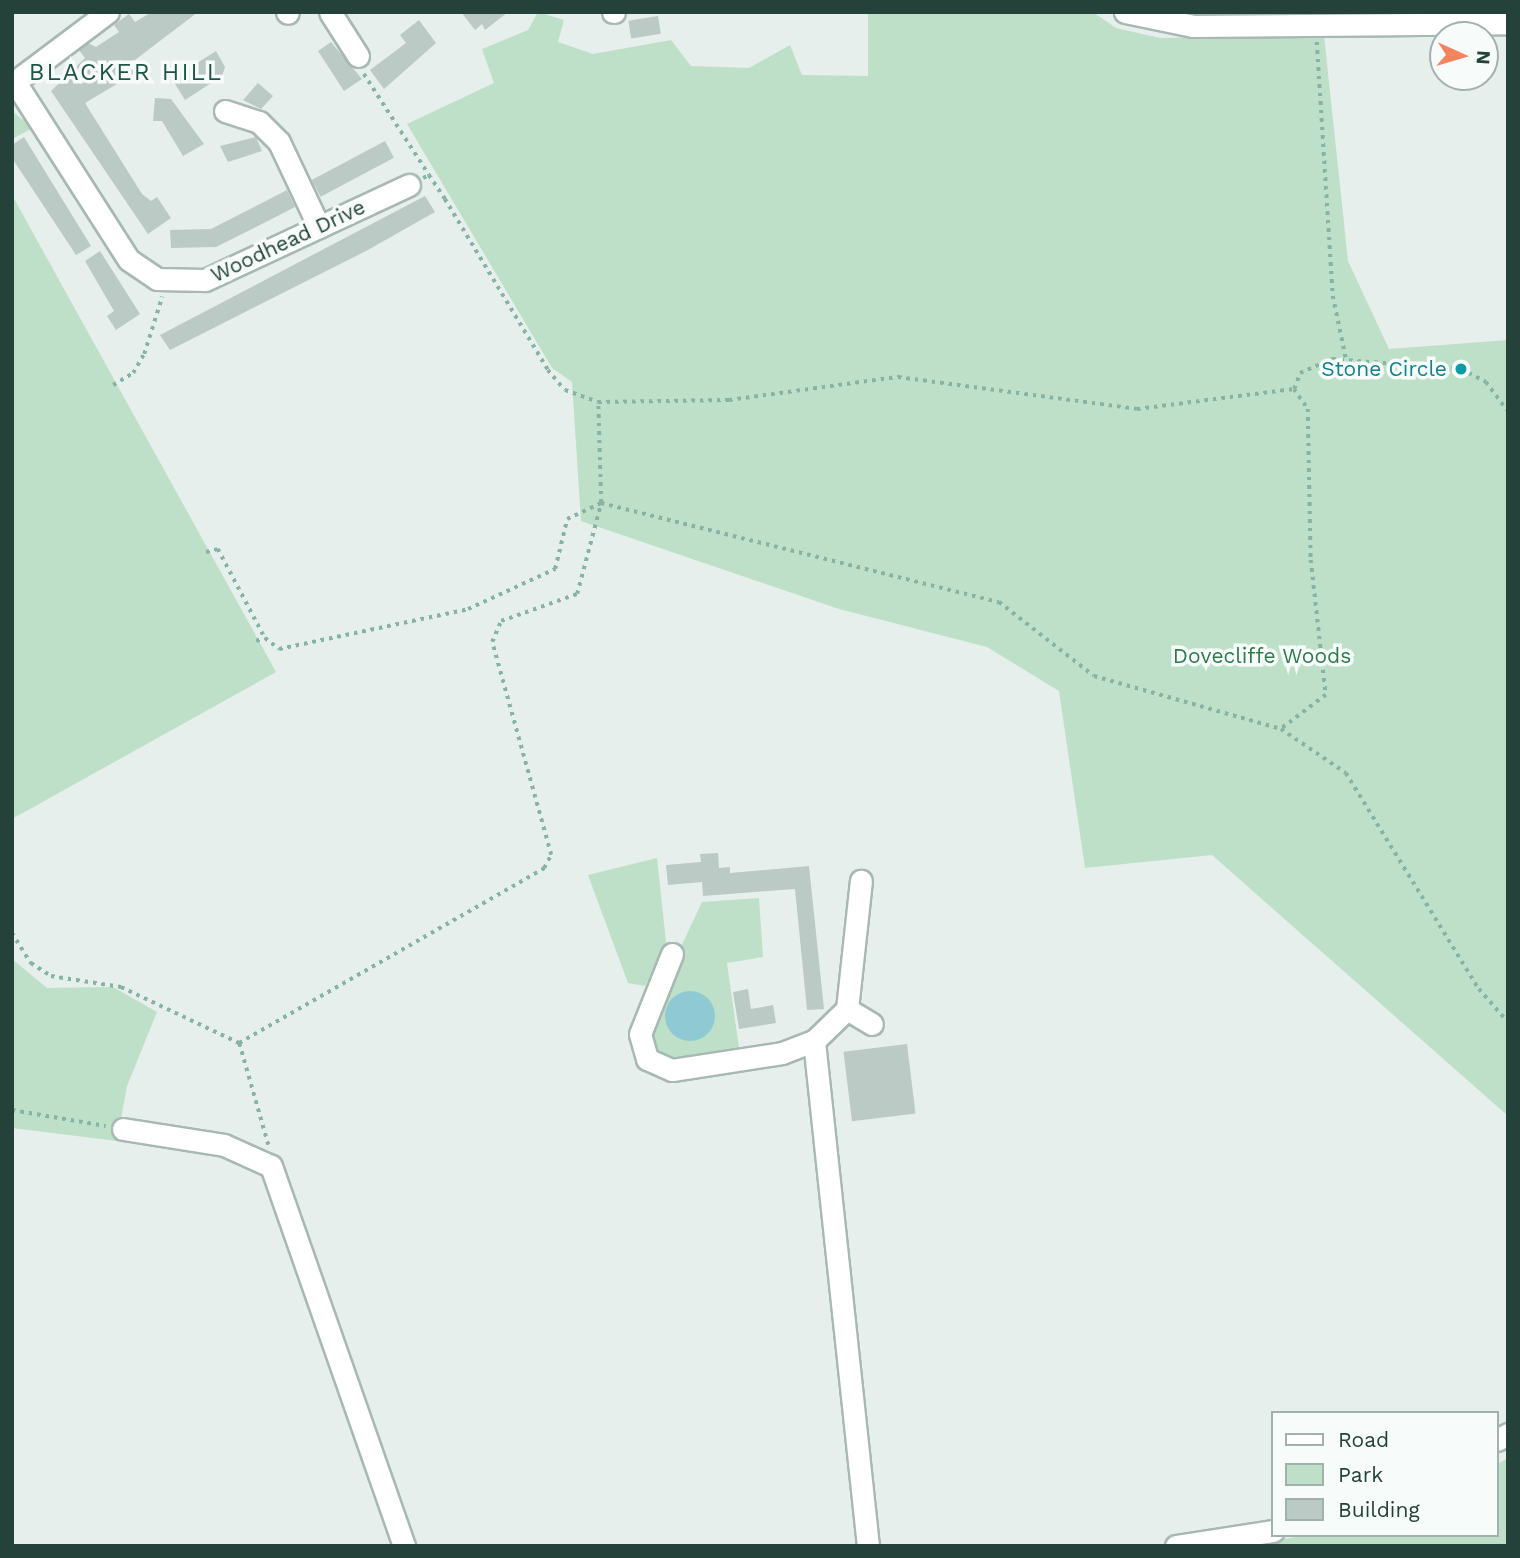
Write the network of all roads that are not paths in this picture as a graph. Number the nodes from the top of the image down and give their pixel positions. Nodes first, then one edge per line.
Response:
1 (108, 12) edge
2 (330, 12) edge
3 (1125, 12) edge
4 (1508, 23) edge
5 (358, 56) dead end
6 (14, 83) edge
7 (225, 111) dead end
8 (409, 185) road end
9 (319, 227) junction
10 (861, 881) dead end
11 (672, 954) dead end
12 (847, 1009) junction
13 (872, 1024) dead end
14 (814, 1041) junction
15 (123, 1129) road end
16 (1272, 1531) edge
17 (404, 1546) edge
18 (868, 1546) edge
19 (1176, 1546) edge

1 - 6 street
2 - 5 street
3 - 4 street
6 - 9 street, Woodhead Drive
7 - 9 street
8 - 9 street, Woodhead Drive
10 - 12 street
11 - 14 street
12 - 13 street
12 - 14 street
14 - 18 street
15 - 17 street
16 - 19 street

